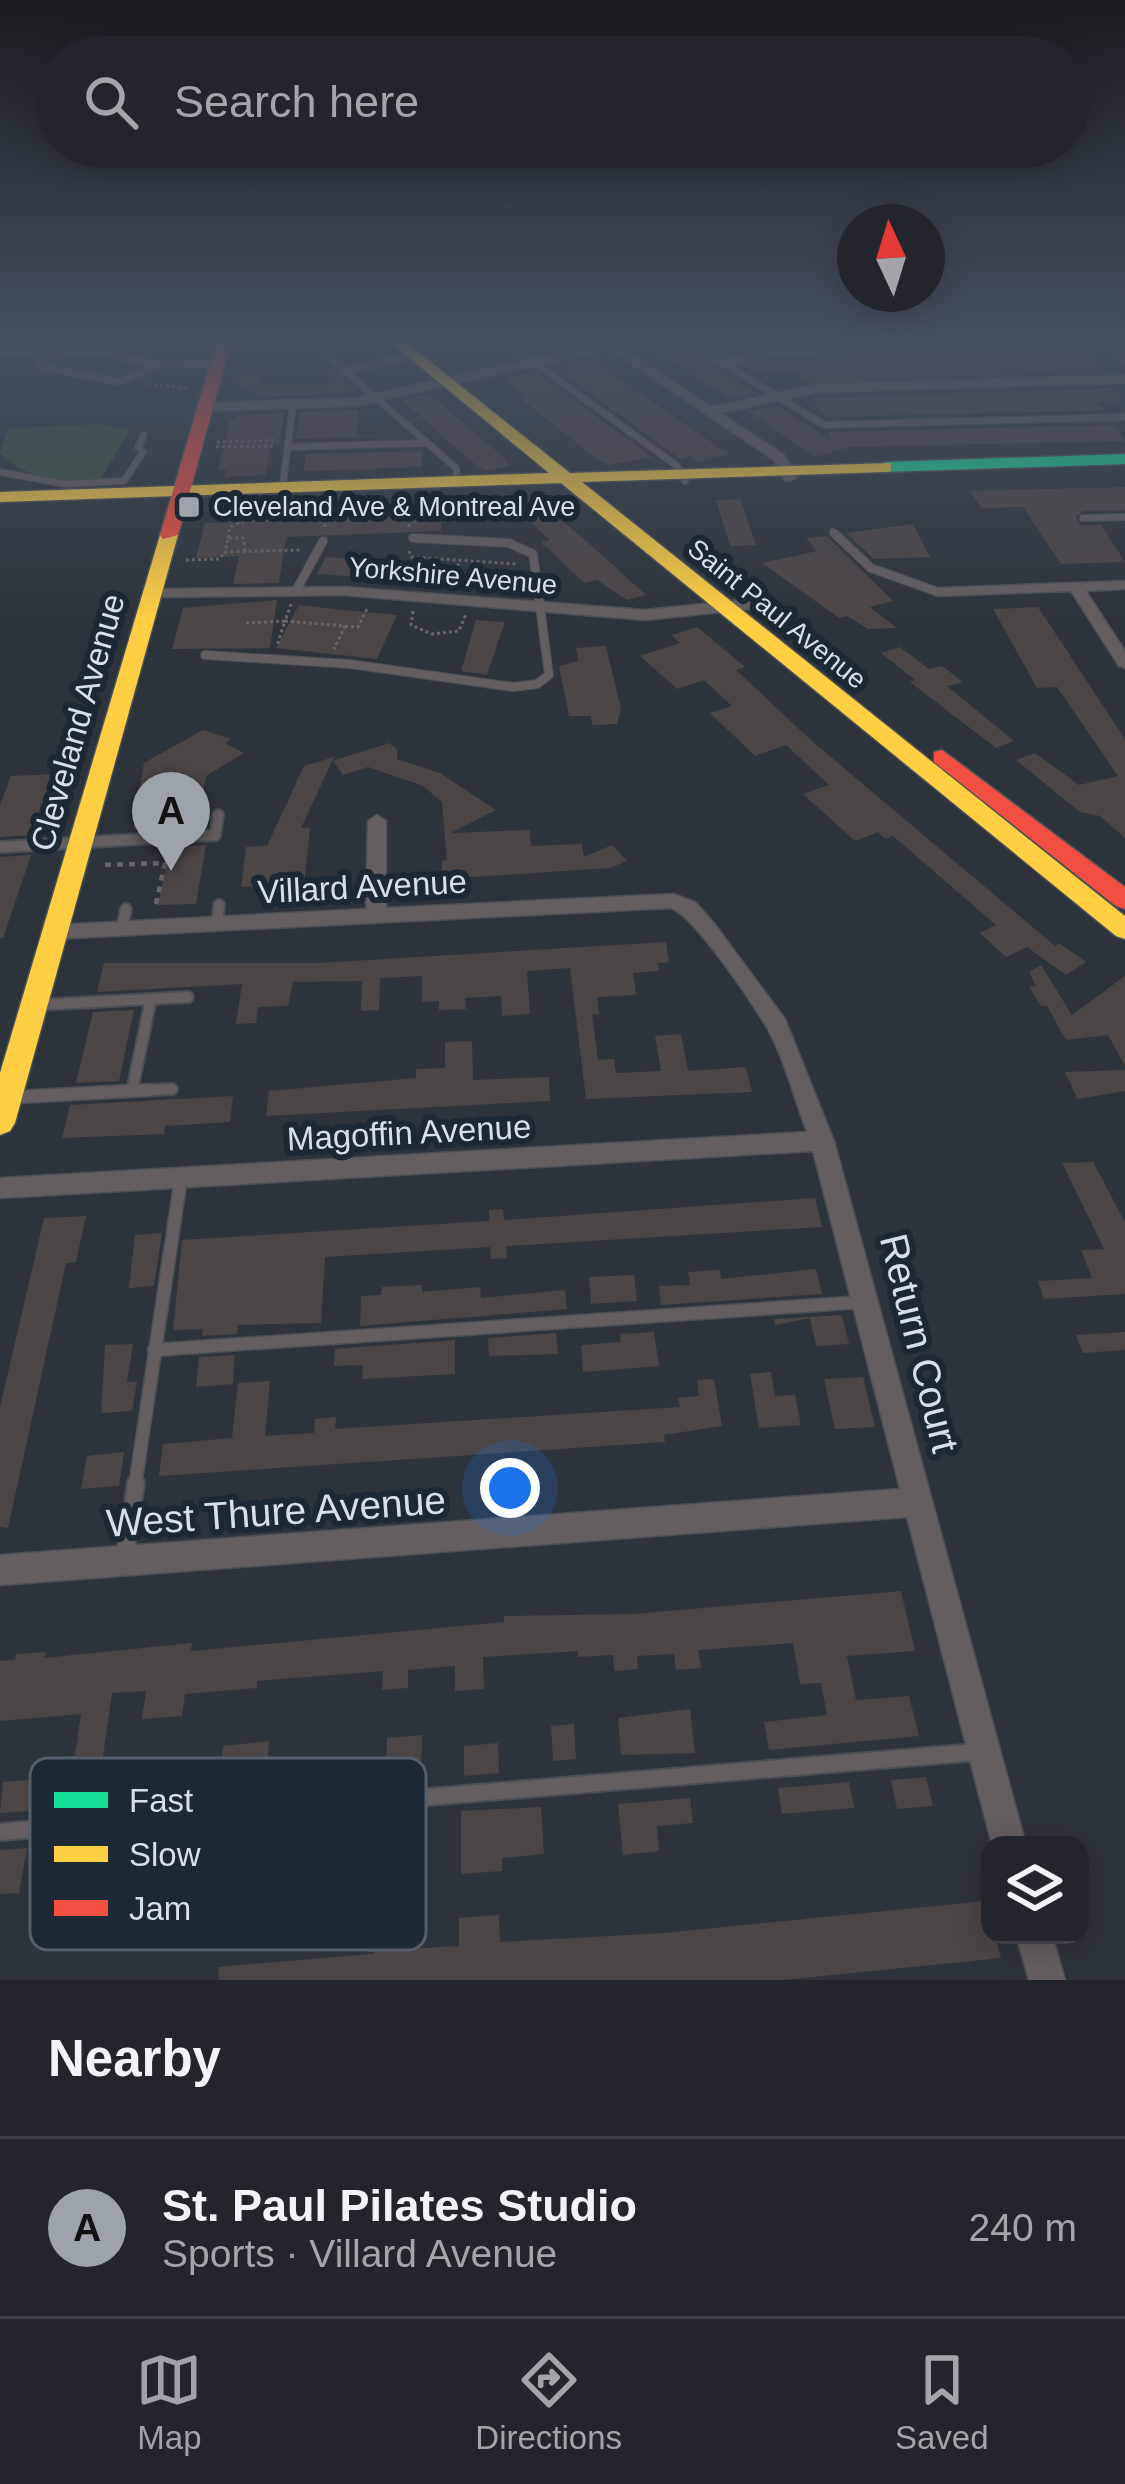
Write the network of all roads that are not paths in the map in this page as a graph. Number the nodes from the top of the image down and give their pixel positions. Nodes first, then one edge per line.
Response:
1 (191, 433) edge
2 (289, 433) edge
3 (417, 433) edge
4 (524, 433) edge
5 (627, 433) edge
6 (743, 433) edge
7 (144, 435) dead end
8 (427, 442) junction
9 (288, 444) junction
10 (1125, 463) edge
11 (0, 472) edge
12 (788, 473) junction
13 (683, 477) junction
14 (584, 480) junction
15 (457, 483) junction
16 (282, 490) junction
17 (49, 494) junction
18 (180, 494) junction
19 (0, 500) edge
20 (1125, 517) edge
21 (1082, 518) dead end
22 (833, 532) dead end
23 (413, 538) dead end
24 (320, 545) road end
25 (1125, 585) edge
26 (1076, 587) junction
27 (151, 592) junction
28 (938, 592) joint
29 (295, 594) junction
30 (543, 606) junction
31 (737, 606) junction
32 (205, 655) dead end
33 (1125, 663) edge
34 (218, 815) dead end
35 (377, 821) dead end
36 (80, 841) junction
37 (0, 847) edge
38 (1125, 900) edge
39 (673, 901) joint
40 (376, 914) junction
41 (1125, 930) edge
42 (54, 932) junction
43 (188, 997) dead end
44 (151, 999) junction
45 (34, 1005) junction
46 (11, 1044) edge
47 (172, 1089) dead end
48 (132, 1091) junction
49 (3, 1110) edge
50 (822, 1141) junction
51 (181, 1178) junction
52 (0, 1189) edge
53 (867, 1301) junction
54 (154, 1350) junction
55 (917, 1502) junction
56 (124, 1562) junction
57 (0, 1570) edge
58 (983, 1751) junction
59 (426, 1797) edge
60 (30, 1830) edge
61 (0, 1832) edge
62 (1007, 1836) edge
63 (1037, 1944) edge
64 (1047, 1980) edge

1 - 18 street, Cleveland Avenue
2 - 9 lane
3 - 8 lane
4 - 14 street, Saint Paul Avenue
5 - 13 lane
6 - 12 street
7 - 17 lane
8 - 9 lane
8 - 15 lane
9 - 16 lane
10 - 12 street
11 - 17 lane
12 - 13 street
13 - 14 street
14 - 15 street
14 - 31 street, Saint Paul Avenue
15 - 16 street
16 - 18 street
17 - 18 street
17 - 19 street
18 - 27 street, Cleveland Avenue
20 - 21 lane
22 - 28 lane
23 - 30 lane
24 - 29 lane
25 - 26 street
26 - 28 street
26 - 33 street
27 - 29 street, Yorkshire Avenue
27 - 36 street, Cleveland Avenue
29 - 30 street, Yorkshire Avenue
30 - 31 street, Yorkshire Avenue
30 - 32 lane
31 - 38 street, Saint Paul Avenue
31 - 41 street, Saint Paul Avenue
34 - 36 lane
35 - 40 street
36 - 37 lane
36 - 42 street, Cleveland Avenue
39 - 40 street, Villard Avenue
39 - 50 street, Return Court
40 - 42 street, Villard Avenue
42 - 45 street, Cleveland Avenue
43 - 44 lane
44 - 45 lane
44 - 48 lane
45 - 46 street, Cleveland Avenue
46 - 49 street, Cleveland Avenue
47 - 48 lane
48 - 49 lane
50 - 51 street, Magoffin Avenue
50 - 53 street, Return Court
51 - 52 street, Magoffin Avenue
51 - 54 lane
53 - 54 lane
53 - 55 street, Return Court
54 - 56 lane
55 - 56 street, West Thure Avenue
55 - 58 street, Return Court
56 - 57 street, West Thure Avenue
58 - 59 lane
58 - 62 street, Return Court
60 - 61 lane
63 - 64 street

